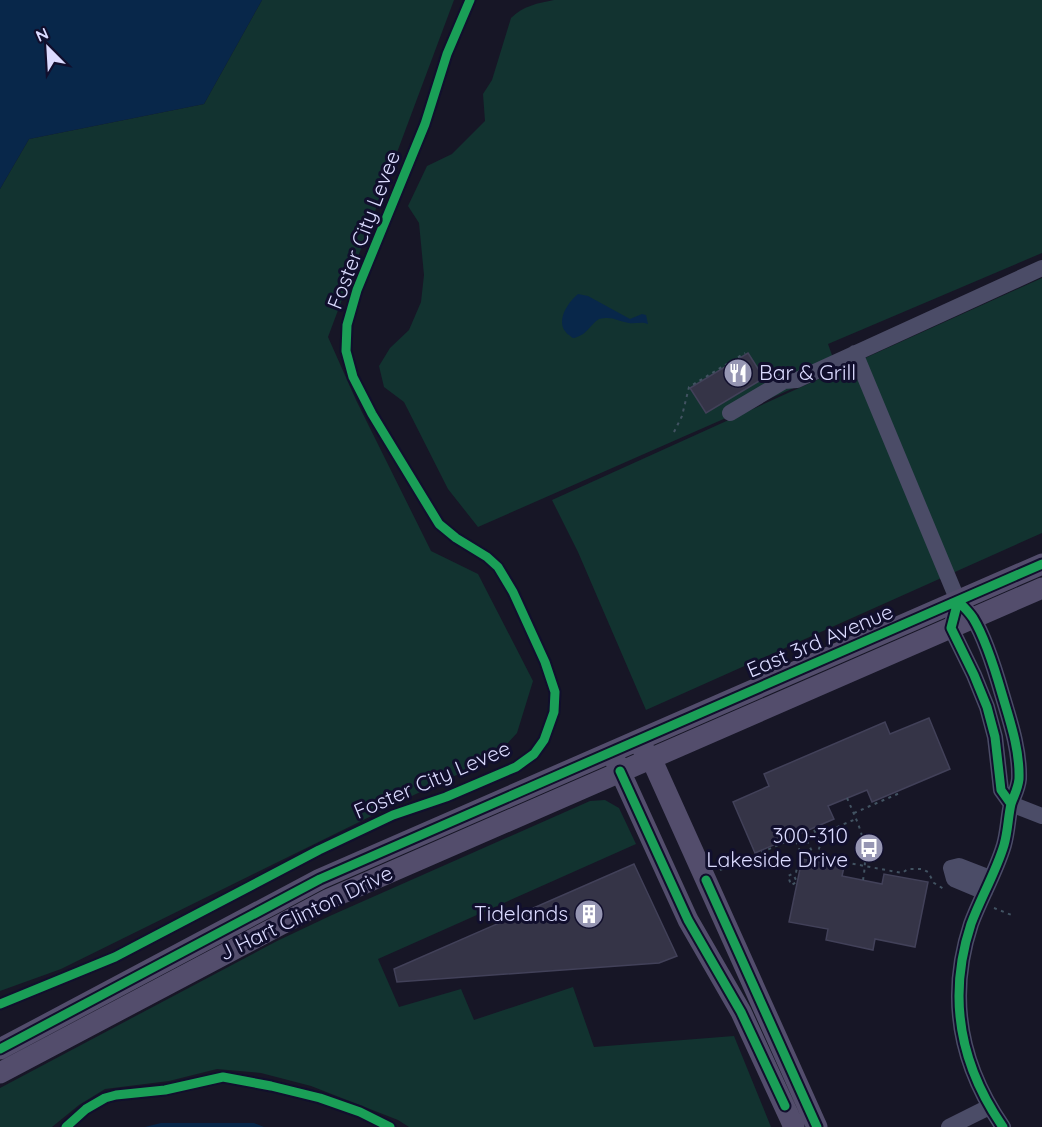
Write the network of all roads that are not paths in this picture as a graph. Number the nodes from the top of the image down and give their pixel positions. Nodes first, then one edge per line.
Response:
1 (1042, 268) edge
2 (855, 353) junction
3 (730, 412) dead end
4 (1042, 564) edge
5 (1042, 588) edge
6 (958, 601) junction
7 (973, 618) junction
8 (951, 628) junction
9 (635, 741) junction
10 (611, 751) junction
11 (651, 758) junction
12 (620, 771) junction
13 (1011, 804) junction
14 (1042, 816) edge
15 (0, 1049) edge
16 (0, 1073) edge
17 (989, 1107) junction
18 (794, 1127) edge
19 (817, 1127) edge
20 (949, 1127) edge
21 (1003, 1127) edge

1 - 2 street
2 - 3 street
2 - 6 street
4 - 6 main road, East 3rd Avenue
5 - 7 main road, East 3rd Avenue
6 - 7 street
6 - 8 street
6 - 9 main road, East 3rd Avenue
7 - 8 main road, East 3rd Avenue
7 - 13 street
8 - 11 main road, East 3rd Avenue
8 - 13 street
9 - 10 main road, East 3rd Avenue
9 - 11 main road
10 - 12 main road
10 - 15 main road, J Hart Clinton Drive
11 - 12 main road, East 3rd Avenue
11 - 19 main road
12 - 16 main road, J Hart Clinton Drive
12 - 18 main road
13 - 14 street
13 - 17 street
17 - 20 street
17 - 21 street

